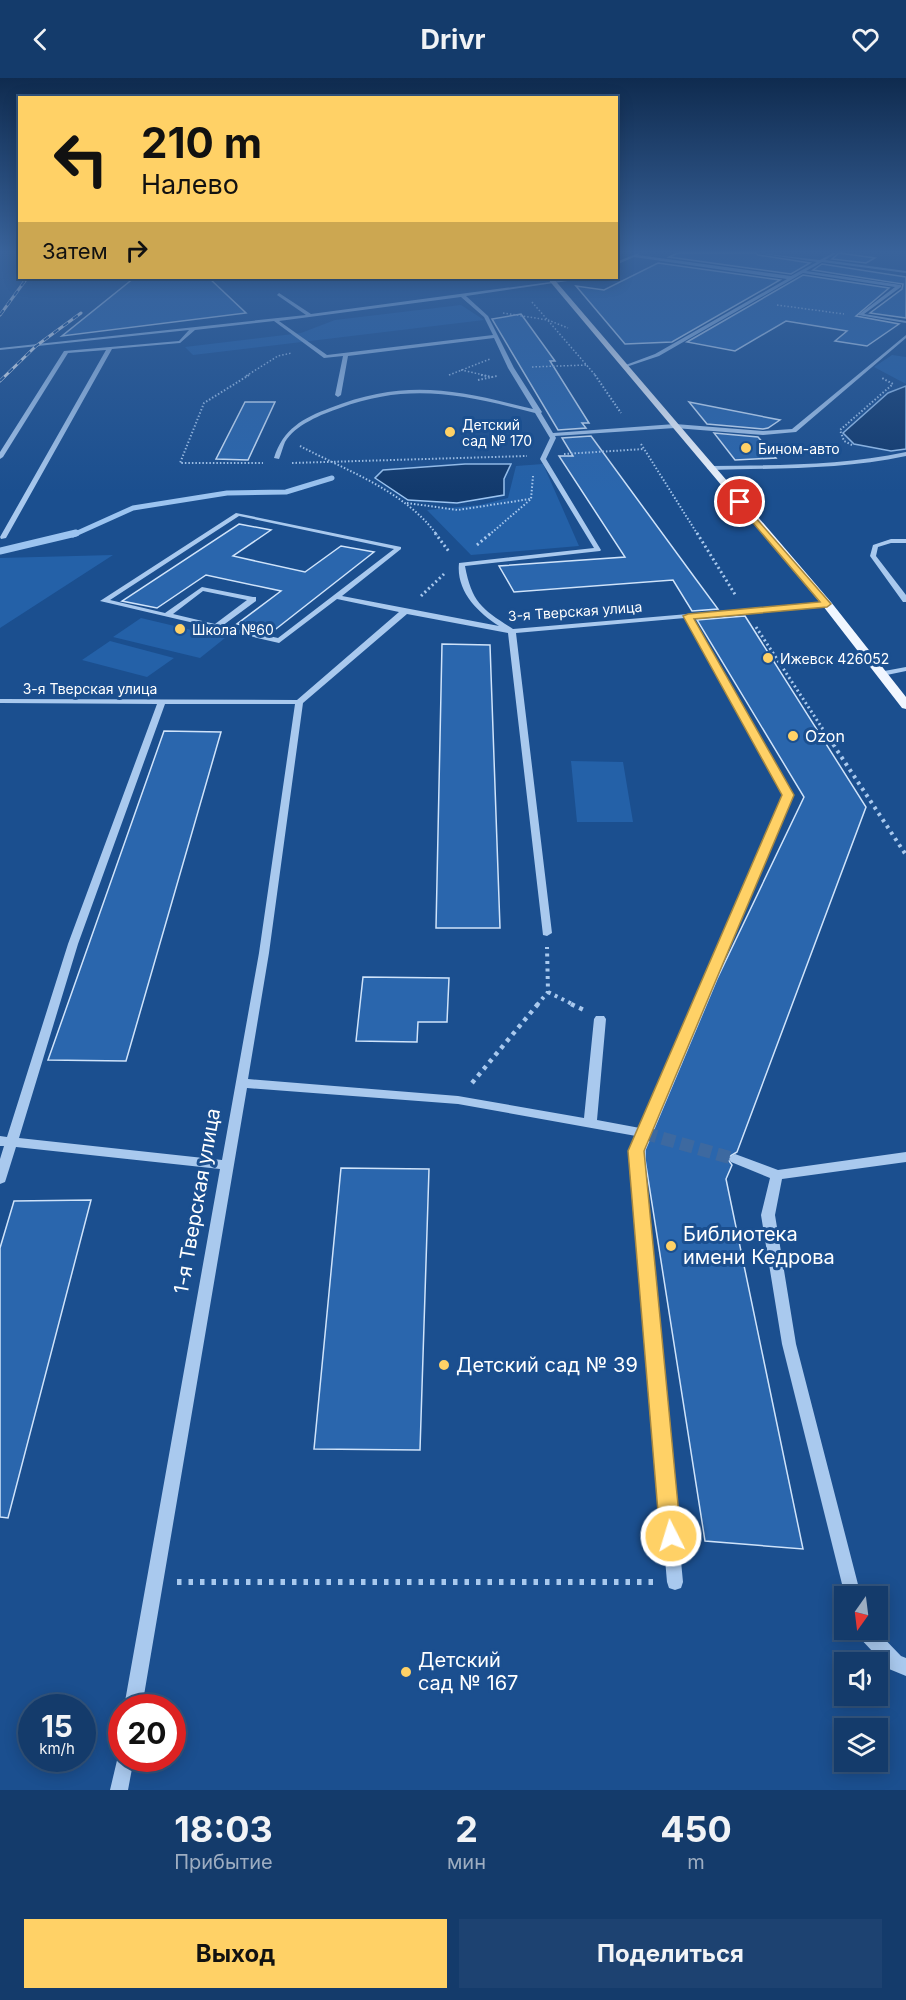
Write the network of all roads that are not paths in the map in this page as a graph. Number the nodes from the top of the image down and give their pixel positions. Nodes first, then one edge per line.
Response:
1 (156, 333) edge
2 (190, 333) edge
3 (293, 333) edge
4 (494, 333) edge
5 (596, 333) edge
6 (697, 333) edge
7 (496, 336) junction
8 (906, 336) edge
9 (110, 348) junction
10 (0, 349) edge
11 (346, 355) junction
12 (625, 367) junction
13 (338, 395) dead end
14 (539, 412) junction
15 (675, 426) junction
16 (551, 435) junction
17 (906, 454) edge
18 (0, 457) edge
19 (277, 458) dead end
20 (710, 468) junction
21 (3, 538) dead end
22 (906, 541) edge
23 (336, 597) junction
24 (906, 600) edge
25 (827, 604) junction
26 (405, 610) junction
27 (167, 615) junction
28 (688, 616) junction
29 (216, 627) junction
30 (512, 631) junction
31 (906, 669) edge
32 (882, 674) junction
33 (0, 701) edge
34 (162, 701) junction
35 (299, 702) junction
36 (906, 705) edge
37 (547, 933) road end
38 (600, 1019) road end
39 (241, 1083) junction
40 (590, 1124) junction
41 (644, 1133) junction
42 (0, 1141) edge
43 (14, 1142) junction
44 (906, 1157) edge
45 (735, 1159) tunnel mouth
46 (226, 1165) junction
47 (777, 1175) junction
48 (0, 1179) edge
49 (675, 1582) road end
50 (850, 1586) edge
51 (873, 1640) edge
52 (906, 1667) edge
53 (135, 1694) edge
54 (122, 1772) edge
55 (119, 1790) edge

1 - 10 street
2 - 9 street
3 - 11 street
4 - 7 street
5 - 12 main road
6 - 12 street
7 - 11 street
7 - 14 street
8 - 15 street
9 - 18 street
9 - 21 street
11 - 13 street
12 - 15 main road
14 - 16 street
14 - 19 street
15 - 16 street
15 - 20 main road
16 - 30 street
17 - 20 street
20 - 25 main road
22 - 24 street
23 - 26 street, 3-я Тверская улица
23 - 27 street
23 - 29 street
25 - 28 street, 3-я Тверская улица
25 - 32 main road
26 - 30 street, 3-я Тверская улица
26 - 35 street
27 - 29 street
27 - 29 street
28 - 30 street, 3-я Тверская улица
28 - 41 street
30 - 37 street
31 - 32 street
32 - 36 main road
33 - 34 street, 3-я Тверская улица
34 - 35 street, 3-я Тверская улица
34 - 43 street
35 - 39 street, 1-я Тверская улица
38 - 40 street
39 - 40 street
39 - 46 street, 1-я Тверская улица
40 - 41 street
41 - 49 street
42 - 43 street
43 - 46 street
43 - 48 street
44 - 47 street
45 - 47 street
46 - 53 street, 1-я Тверская улица
47 - 50 street
51 - 52 street
54 - 55 street

